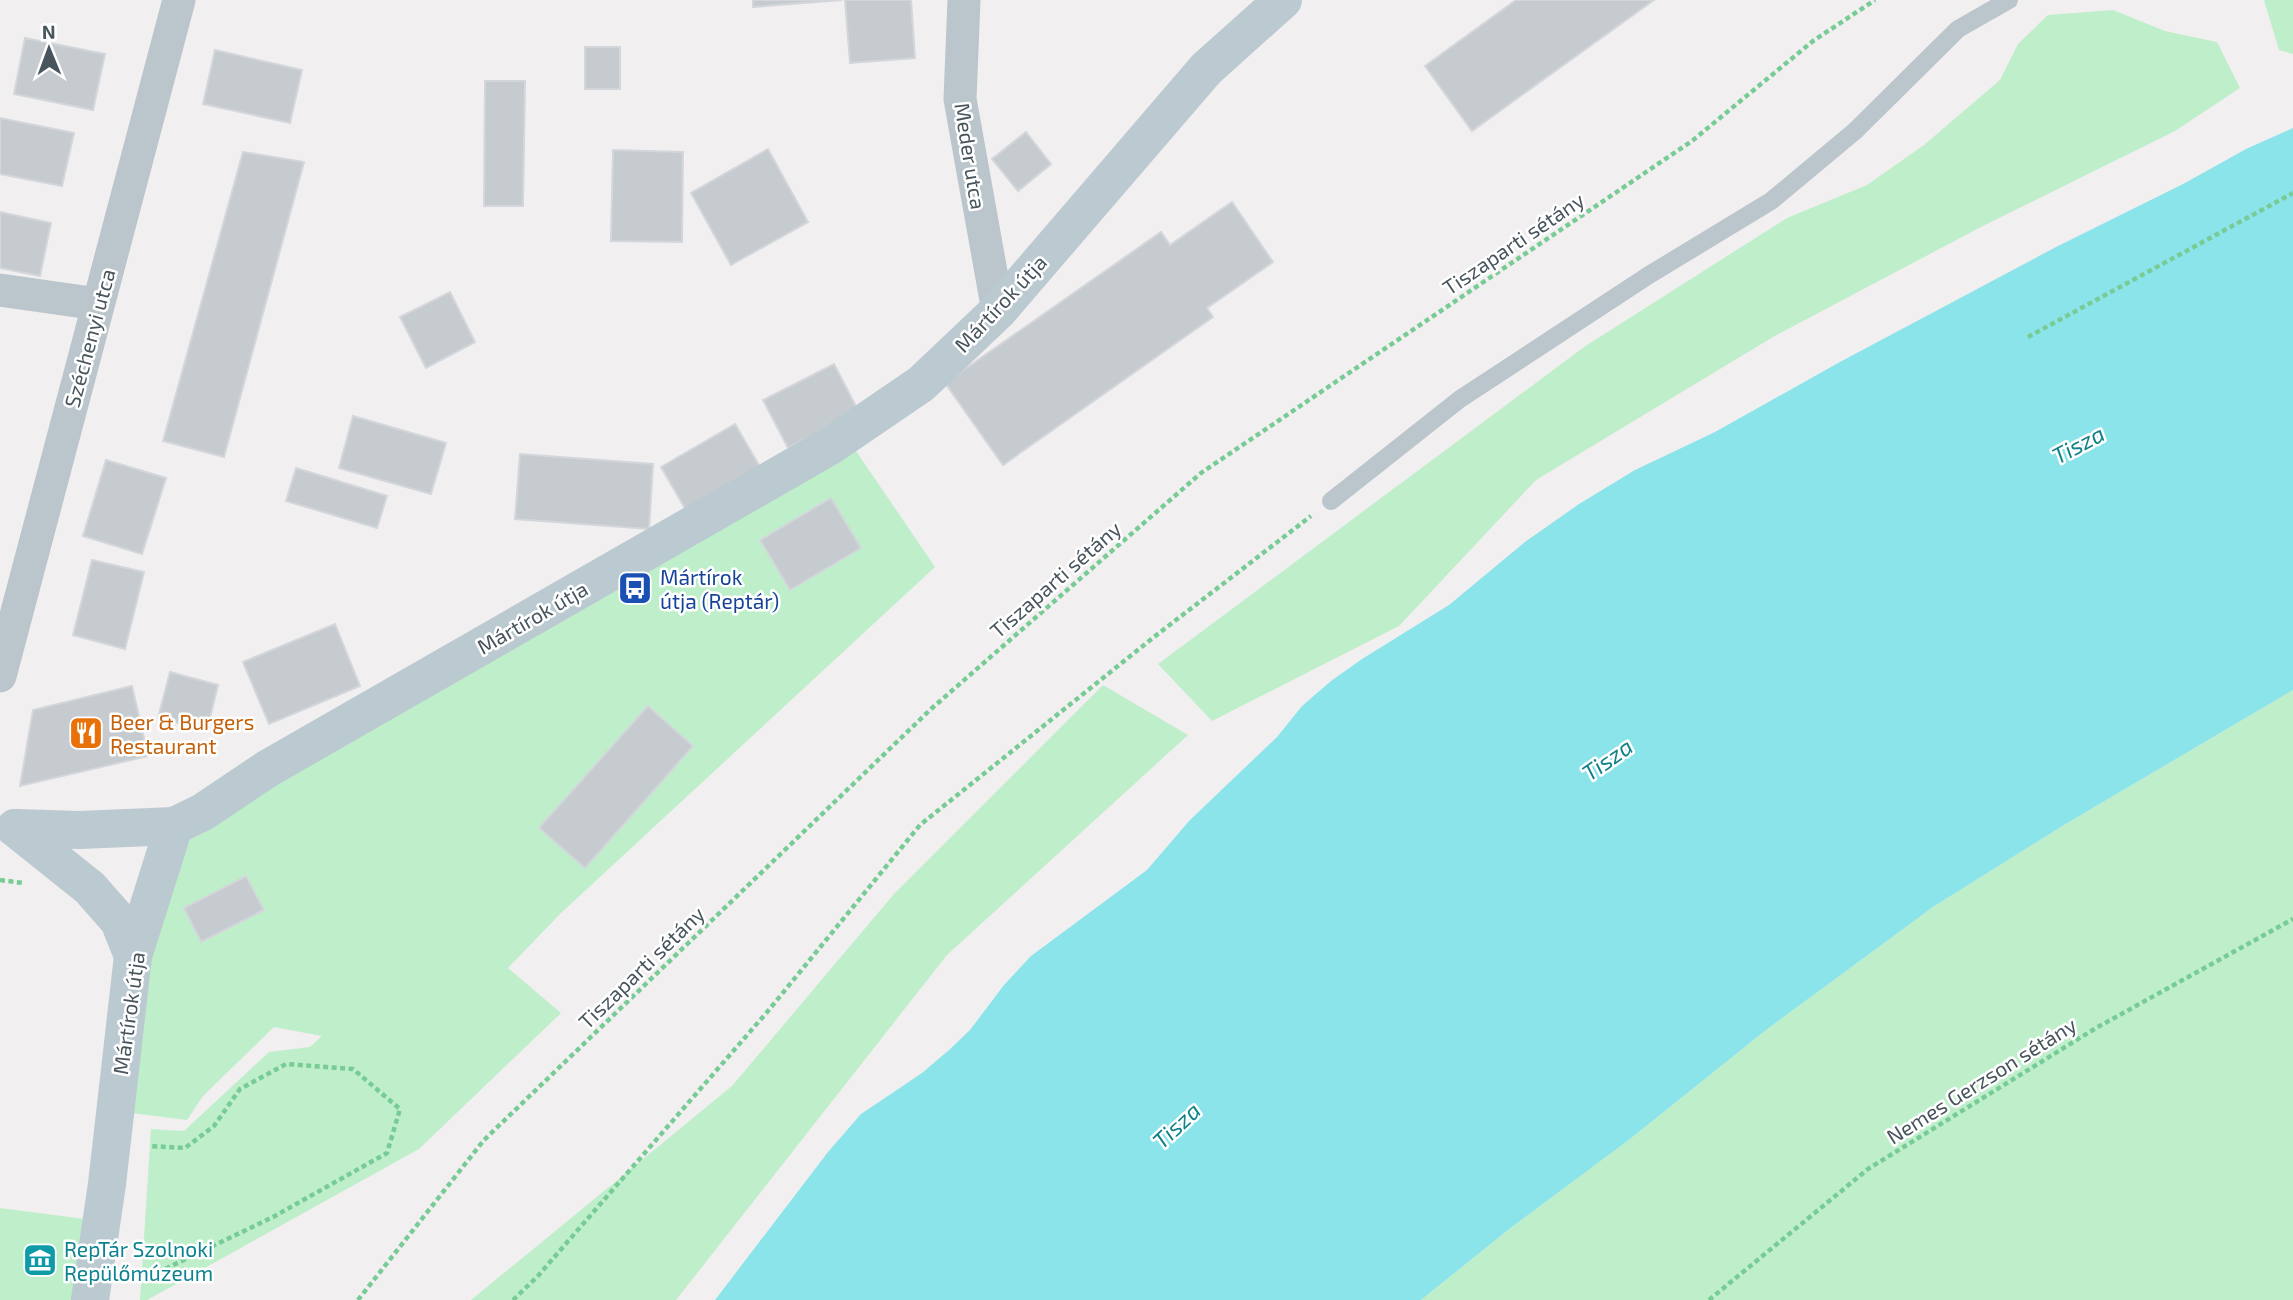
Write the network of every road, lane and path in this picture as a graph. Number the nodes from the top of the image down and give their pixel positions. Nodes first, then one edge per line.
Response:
1 (179, 0) edge
2 (964, 0) edge
3 (1283, 0) edge
4 (1875, 0) edge
5 (2009, 0) edge
6 (2293, 193) edge
7 (0, 290) edge
8 (98, 304) junction
9 (998, 311) junction
10 (2028, 337) dead end
11 (1331, 501) joint
12 (0, 676) edge
13 (174, 826) junction
14 (8, 828) edge
15 (2293, 919) edge
16 (133, 956) junction
17 (111, 1144) junction
18 (92, 1289) edge
19 (358, 1300) edge
20 (513, 1300) edge
21 (1709, 1300) edge

1 - 8 street, Széchenyi utca
2 - 9 street, Meder utca
3 - 9 street, Mártírok útja
4 - 19 path, Tiszaparti sétány
5 - 11 lane
6 - 10 path
7 - 8 street
8 - 12 street, Széchenyi utca
9 - 13 street, Mártírok útja
11 - 20 path
13 - 14 street
13 - 16 street, Mártírok útja
14 - 16 street
15 - 21 path, Nemes Gerzson sétány
16 - 17 street, Mártírok útja
17 - 18 street, Mártírok útja
17 - 18 path

